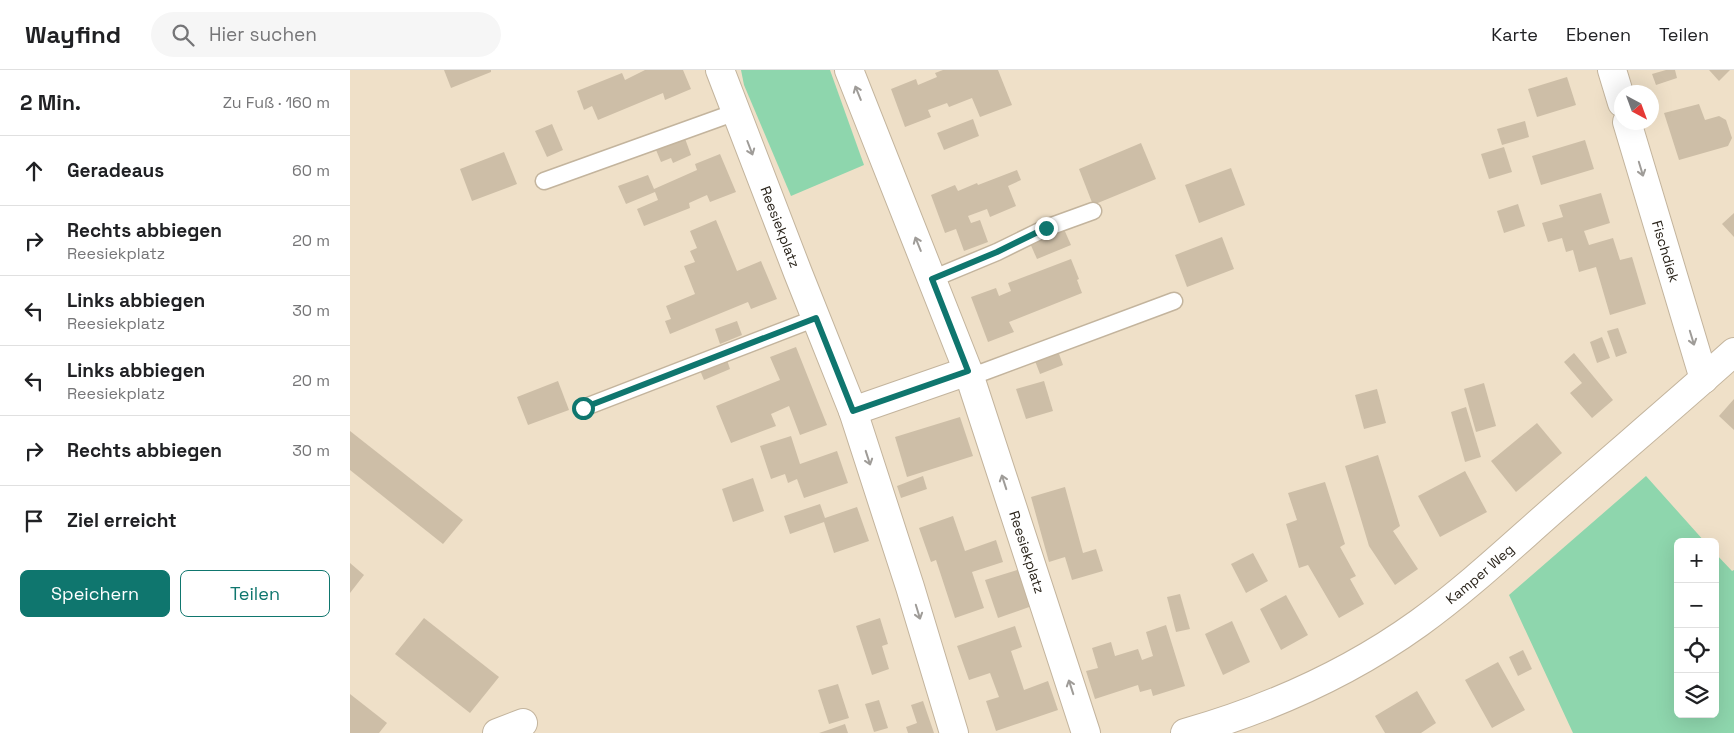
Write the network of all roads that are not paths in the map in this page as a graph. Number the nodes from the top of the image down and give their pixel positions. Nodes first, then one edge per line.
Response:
1 (720, 70) edge
2 (849, 70) edge
3 (1612, 70) edge
4 (1617, 85) edge
5 (736, 112) junction
6 (1629, 130) edge
7 (544, 181) dead end
8 (1093, 211) dead end
9 (932, 279) junction
10 (1174, 302) dead end
11 (816, 318) junction
12 (1734, 352) edge
13 (969, 374) junction
14 (1704, 379) junction
15 (583, 408) dead end
16 (853, 411) junction
17 (523, 723) dead end
18 (497, 733) edge
19 (954, 733) edge
20 (1086, 733) edge
21 (1185, 733) edge

1 - 5 street, Reesiekplatz
9 -> 2 street, Reesiekplatz
3 - 4 street
5 - 7 lane
5 -> 11 street, Reesiekplatz
6 -> 14 street, Fischdiek
8 - 9 lane
9 - 13 street, Reesiekplatz
10 - 13 lane
11 - 15 lane
11 - 16 street, Reesiekplatz
12 - 14 street, Kamper Weg
13 - 16 street
20 -> 13 street, Reesiekplatz
14 - 21 street, Kamper Weg
16 -> 19 street, Reesiekplatz
17 - 18 street

